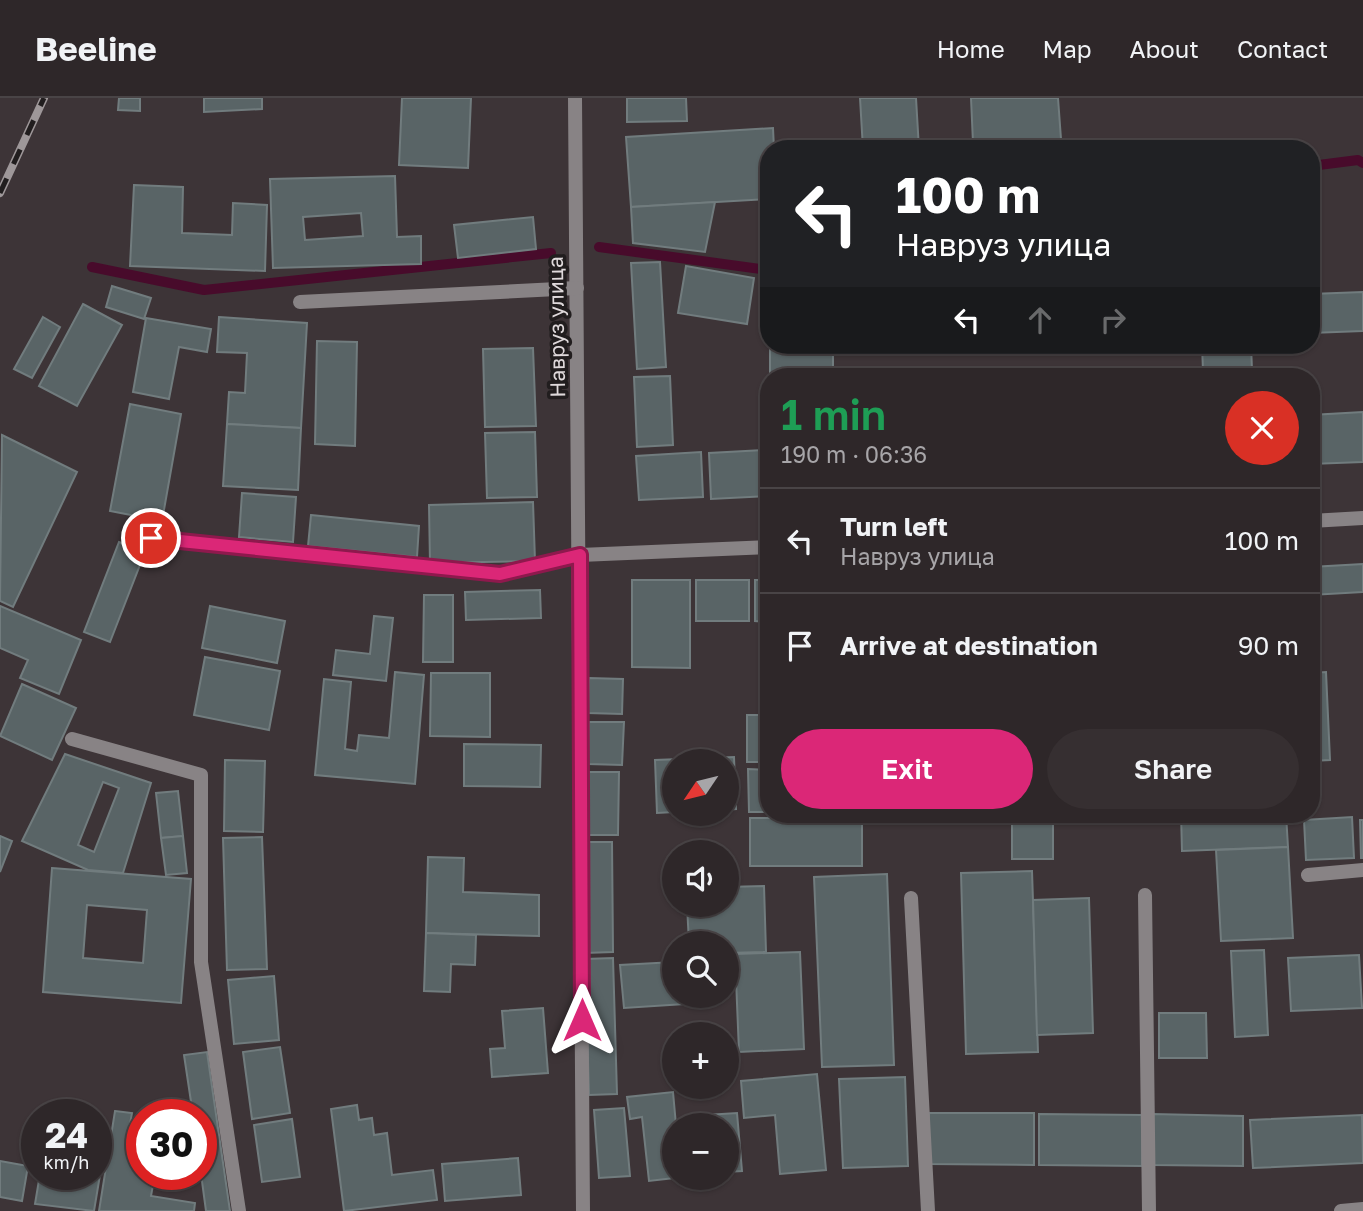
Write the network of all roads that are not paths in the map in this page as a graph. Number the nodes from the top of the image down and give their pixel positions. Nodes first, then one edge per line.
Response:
1 (575, 98) edge
2 (577, 288) junction
3 (300, 302) dead end
4 (1363, 518) edge
5 (1320, 520) edge
6 (151, 538) dead end
7 (760, 547) edge
8 (580, 555) junction
9 (72, 738) dead end
10 (1363, 870) edge
11 (1308, 875) dead end
12 (1145, 895) dead end
13 (911, 898) dead end
14 (1363, 1209) edge
15 (239, 1211) edge
16 (583, 1211) edge
17 (928, 1211) edge
18 (1149, 1211) edge
19 (1341, 1211) edge

1 - 2 street, Навруз улица
2 - 3 street
2 - 8 street, Навруз улица
4 - 5 street
6 - 8 street
7 - 8 street
8 - 16 street, Навруз улица
9 - 15 street
10 - 11 street
12 - 18 street
13 - 17 street
14 - 19 street

